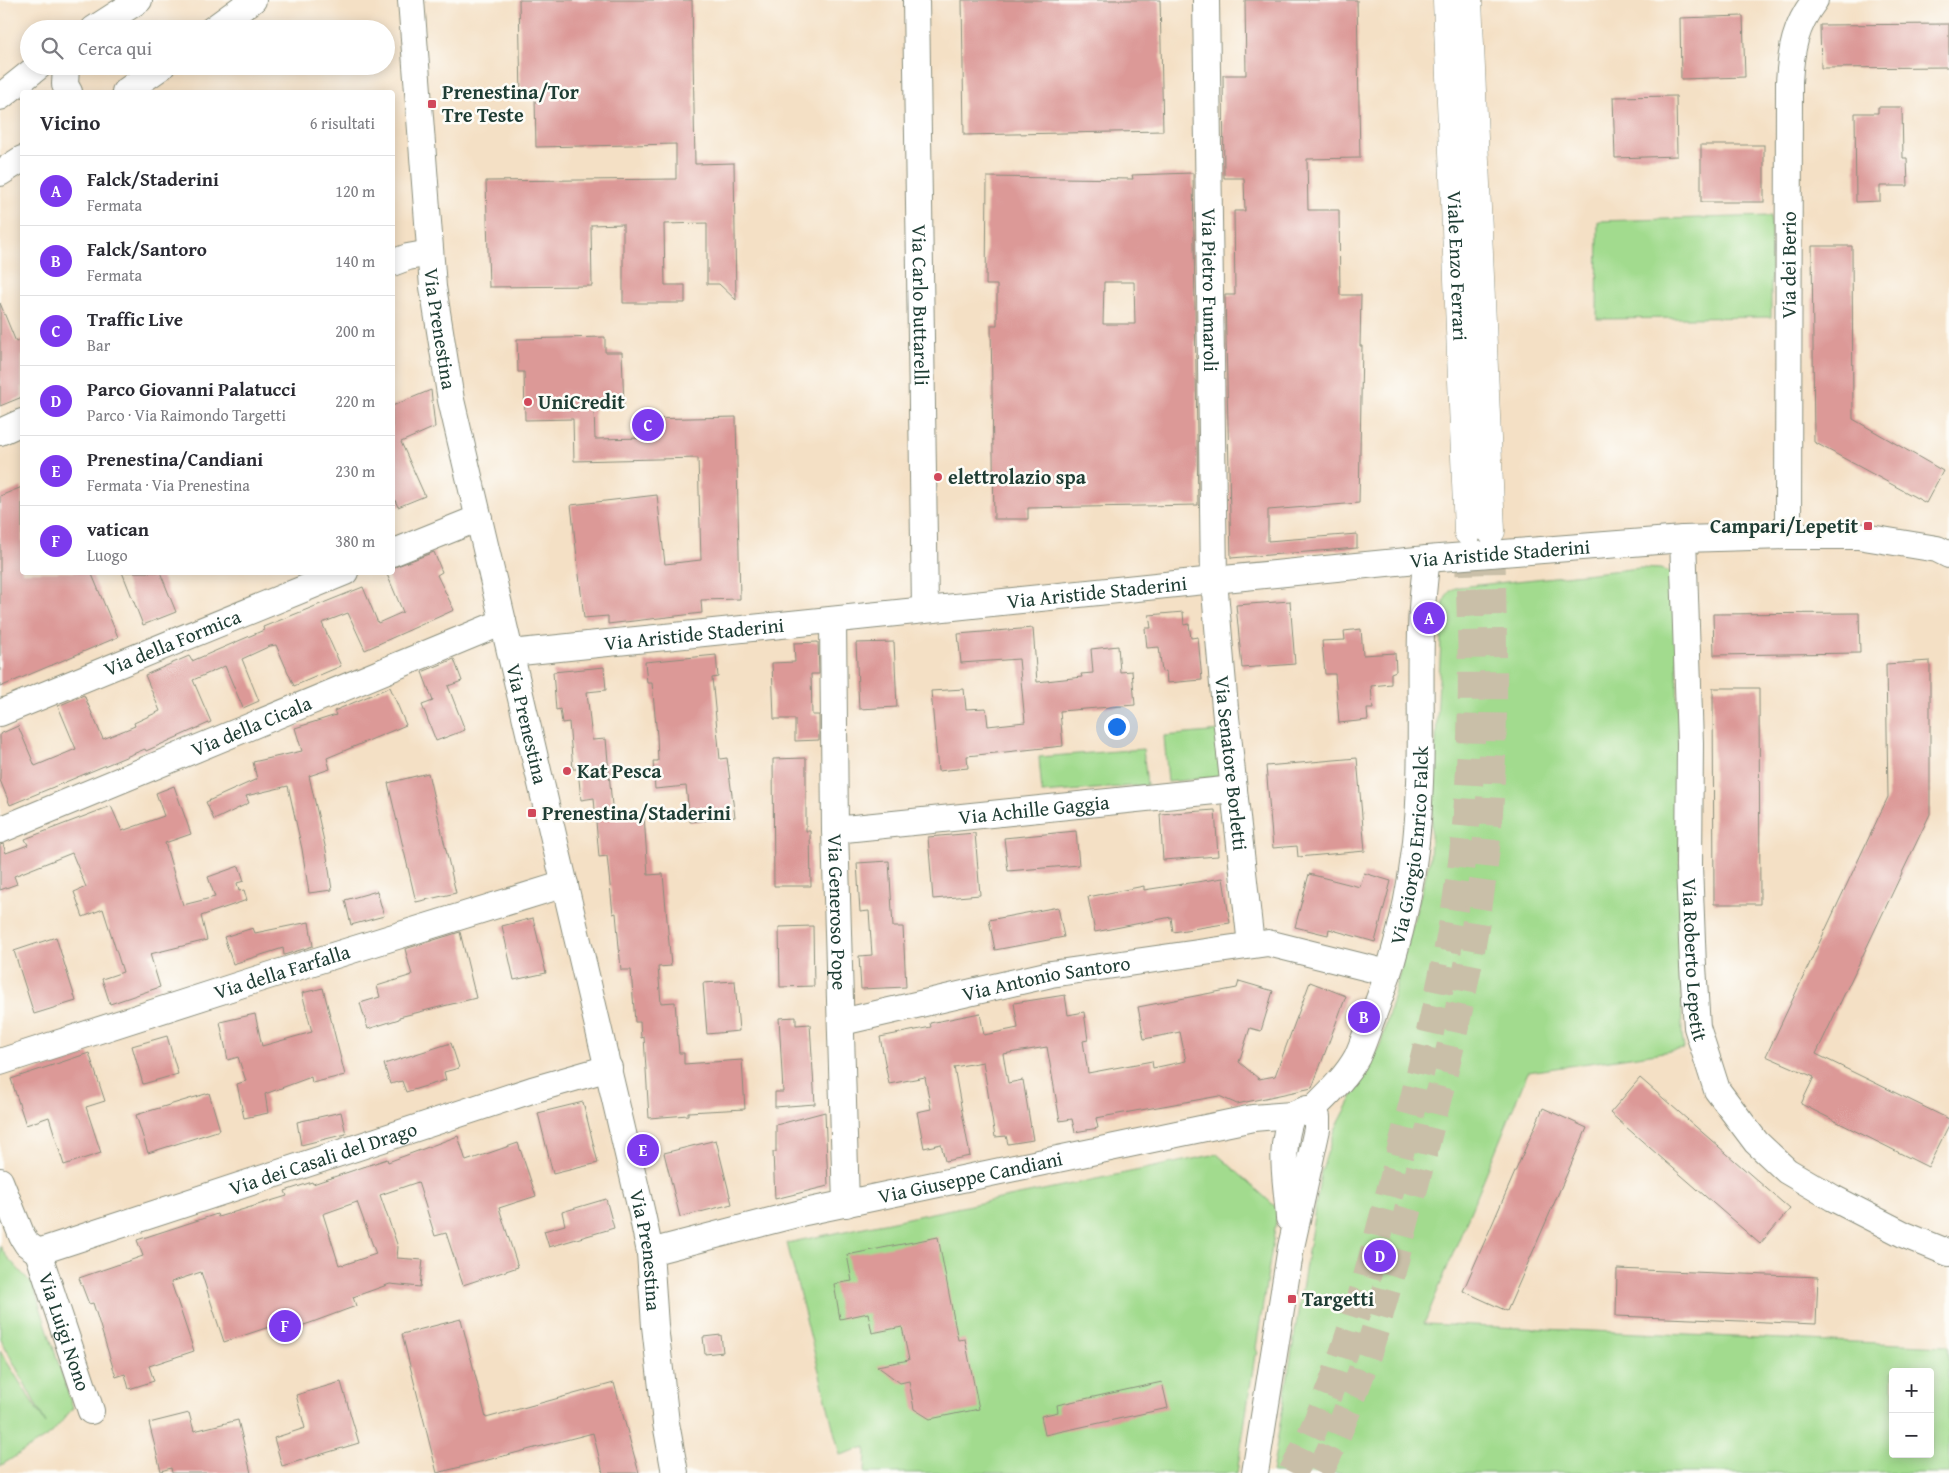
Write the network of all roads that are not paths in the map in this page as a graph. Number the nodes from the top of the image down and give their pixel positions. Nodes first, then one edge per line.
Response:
1 (139, 0) edge
2 (252, 0) edge
3 (411, 0) edge
4 (916, 0) edge
5 (1206, 0) edge
6 (1447, 0) edge
7 (1468, 0) edge
8 (1815, 0) edge
9 (108, 20) edge
10 (225, 20) edge
11 (28, 75) edge
12 (66, 75) edge
13 (149, 75) edge
14 (68, 90) edge
15 (128, 90) edge
16 (0, 97) edge
17 (20, 160) edge
18 (0, 173) edge
19 (430, 253) junction
20 (395, 262) edge
21 (20, 423) edge
22 (0, 432) edge
23 (478, 518) junction
24 (1788, 536) junction
25 (1683, 539) junction
26 (395, 552) edge
27 (1949, 555) edge
28 (1427, 559) junction
29 (338, 575) edge
30 (1214, 580) junction
31 (925, 609) junction
32 (833, 620) junction
33 (503, 622) junction
34 (511, 654) junction
35 (0, 713) edge
36 (1234, 789) junction
37 (0, 830) edge
38 (835, 830) junction
39 (565, 884) junction
40 (1251, 945) junction
41 (1388, 973) junction
42 (842, 1022) junction
43 (0, 1062) edge
44 (609, 1068) junction
45 (1303, 1112) junction
46 (0, 1182) edge
47 (846, 1204) junction
48 (38, 1252) junction
49 (650, 1252) junction
50 (1949, 1253) edge
51 (91, 1412) dead end
52 (675, 1473) edge
53 (1255, 1473) edge

1 - 9 street
2 - 10 street
3 - 19 street, Via Prenestina
4 - 31 street, Via Carlo Buttarelli
5 - 30 street, Via Pietro Fumaroli
6 - 7 main road, Viale Enzo Ferrari
8 - 24 street, Via dei Berio
11 - 16 street
12 - 14 street
13 - 15 street
17 - 18 street
19 - 20 street
19 - 23 street, Via Prenestina
21 - 22 street
23 - 26 street
23 - 33 street, Via Prenestina
24 - 25 street, Via Aristide Staderini
24 - 27 street, Via Aristide Staderini
25 - 28 street, Via Aristide Staderini
25 - 50 street, Via Roberto Lepetit
28 - 30 street, Via Aristide Staderini
28 - 41 street, Via Giorgio Enrico Falck
29 - 35 street, Via della Formica
30 - 31 street, Via Aristide Staderini
30 - 36 street, Via Senatore Borletti
31 - 32 street, Via Aristide Staderini
32 - 34 street, Via Aristide Staderini
32 - 38 street, Via Generoso Pope
33 - 34 street, Via Prenestina
33 - 37 street, Via della Cicala
34 - 39 street, Via Prenestina
36 - 38 street, Via Achille Gaggia
36 - 40 street, Via Senatore Borletti
38 - 42 street, Via Generoso Pope
39 - 43 street, Via della Farfalla
39 - 44 street, Via Prenestina
40 - 41 street, Via Antonio Santoro
40 - 42 street, Via Antonio Santoro
41 - 45 street, Via Giorgio Enrico Falck
42 - 47 street, Via Generoso Pope
44 - 48 street, Via dei Casali del Drago
44 - 49 street, Via Prenestina
45 - 47 street, Via Giuseppe Candiani
45 - 53 street
46 - 48 street
47 - 49 street, Via Giuseppe Candiani
48 - 51 street, Via Luigi Nono
49 - 52 street, Via Prenestina

